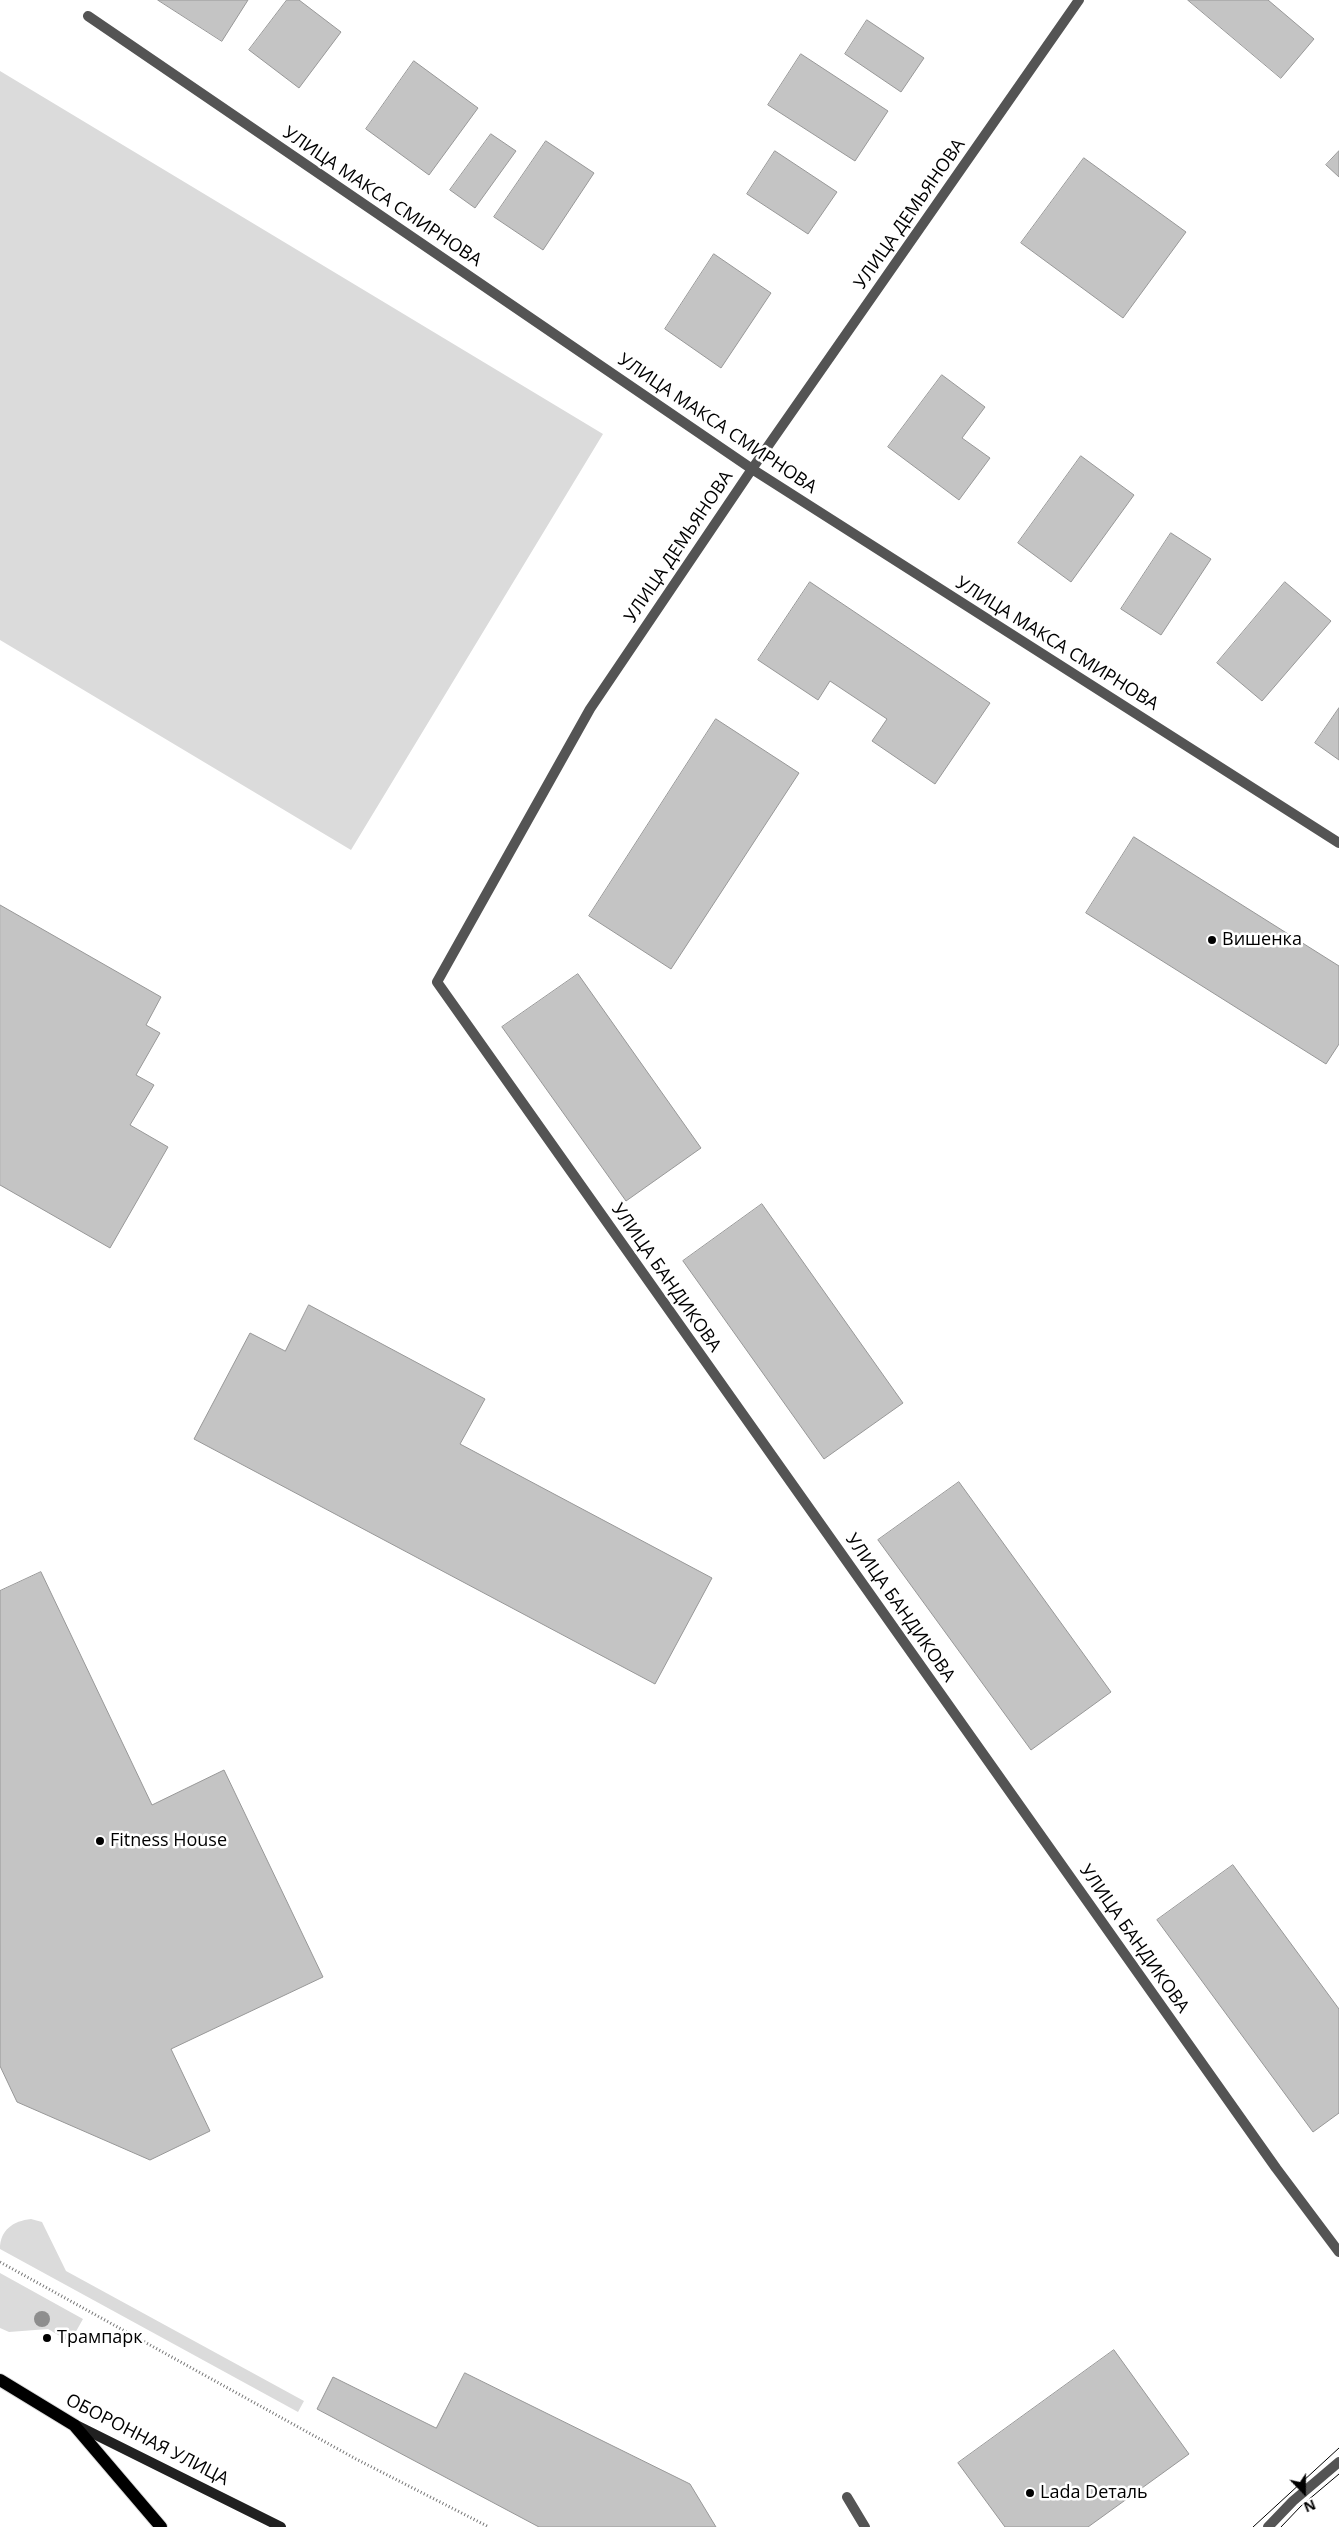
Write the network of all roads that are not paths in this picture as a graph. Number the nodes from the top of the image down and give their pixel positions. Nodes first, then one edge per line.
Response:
1 (1079, 0) edge
2 (88, 16) dead end
3 (752, 469) junction
4 (1339, 843) edge
5 (437, 982) joint
6 (1339, 2252) edge
7 (0, 2380) edge
8 (74, 2425) junction
9 (1339, 2462) edge
10 (847, 2497) dead end
11 (161, 2527) edge
12 (281, 2527) edge
13 (865, 2527) edge
14 (1268, 2527) edge

1 - 3 street, УЛИЦА ДЕМЬЯНОВА
2 - 3 street, УЛИЦА МАКСА СМИРНОВА
3 - 4 street, УЛИЦА МАКСА СМИРНОВА
3 - 5 street, УЛИЦА ДЕМЬЯНОВА
5 - 6 street, УЛИЦА БАНДИКОВА
7 - 8 main road, ОБОРОННАЯ УЛИЦА
8 - 11 main road
8 - 12 main road, ОБОРОННАЯ УЛИЦА
9 - 14 street
10 - 13 street

